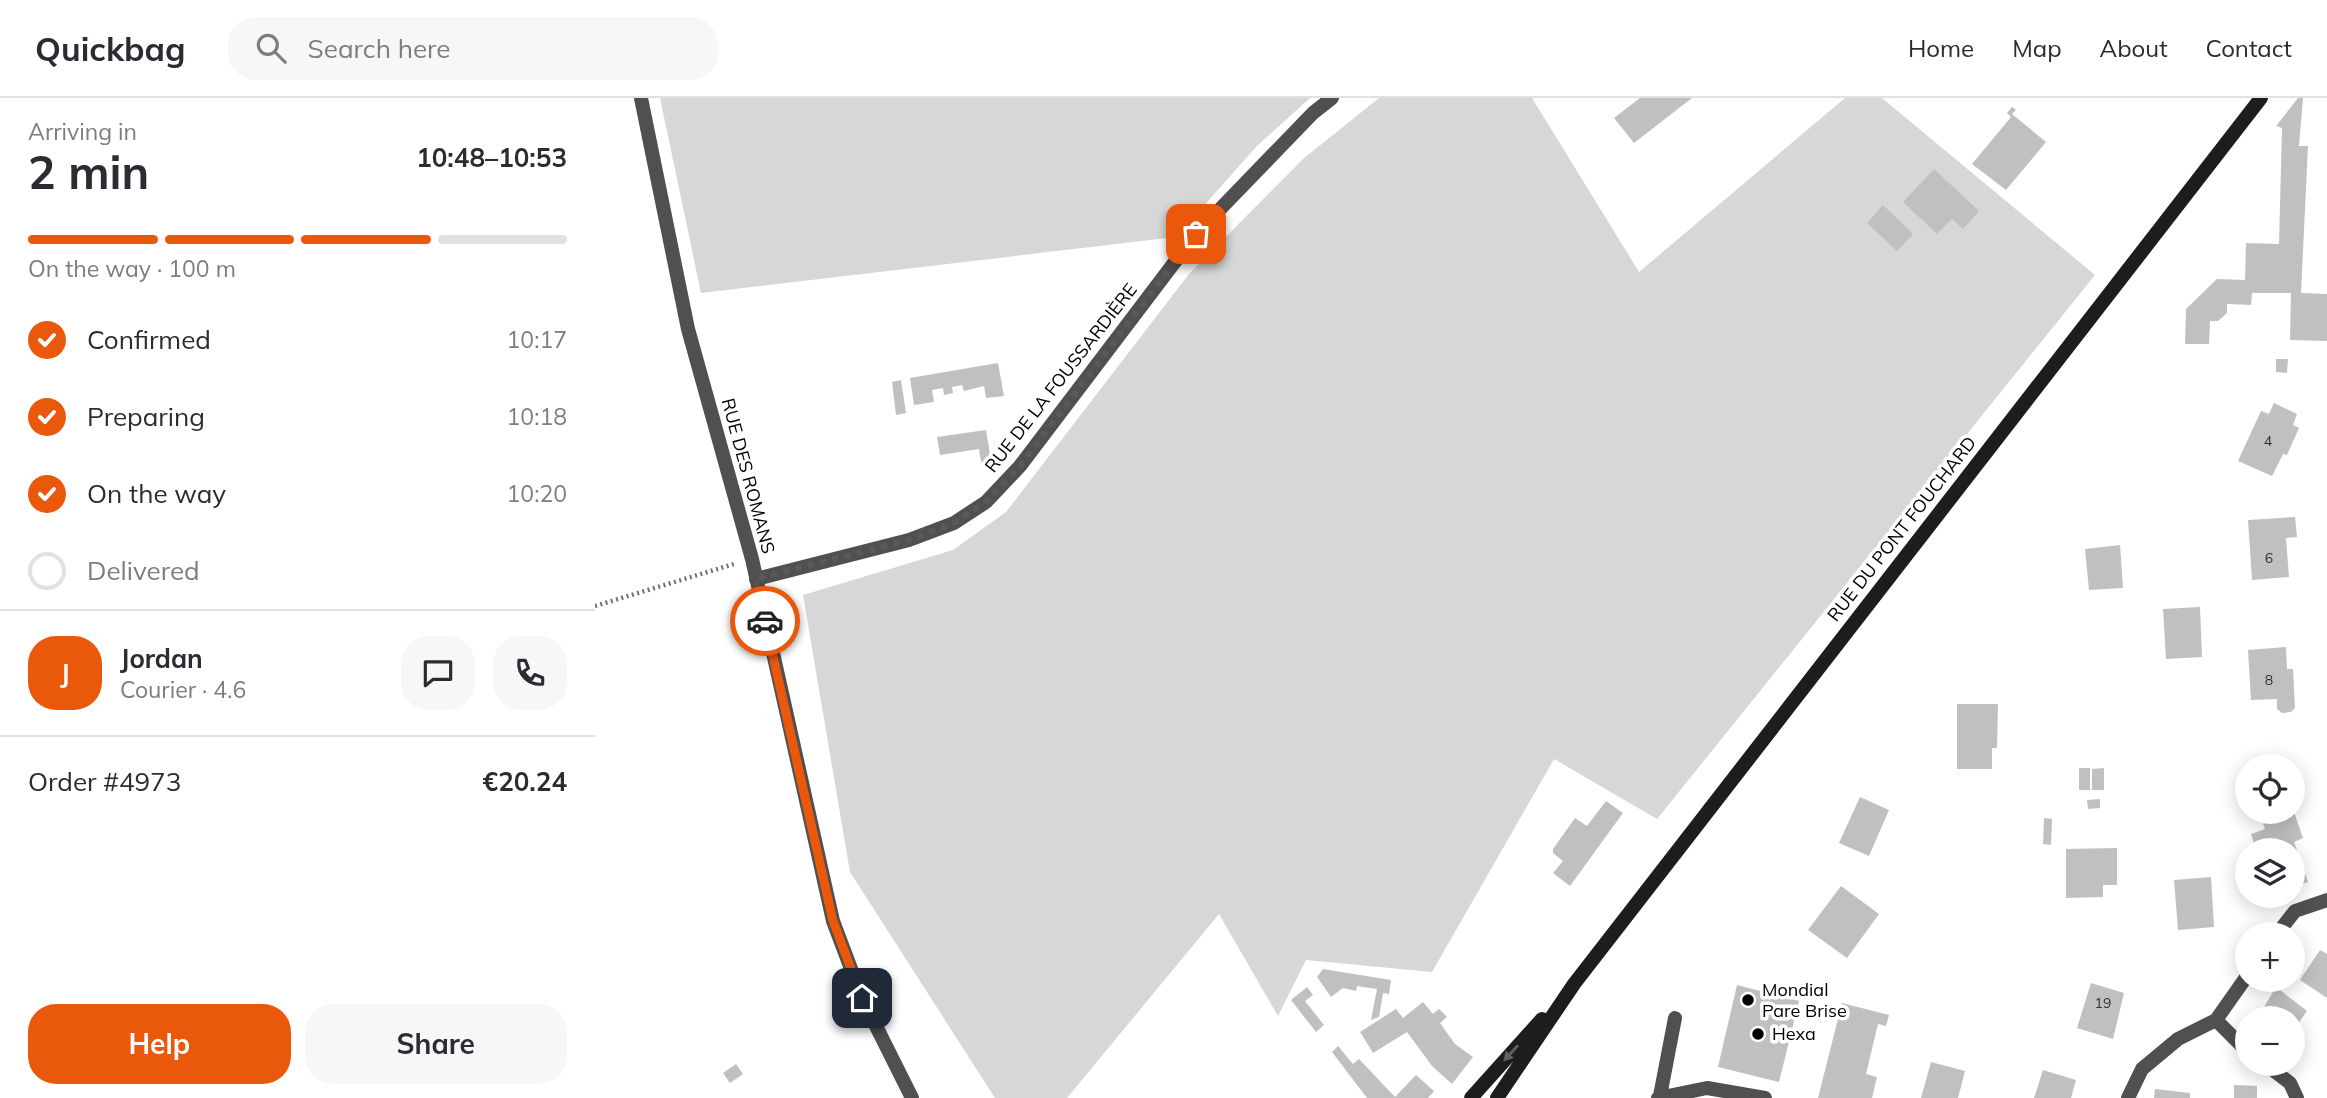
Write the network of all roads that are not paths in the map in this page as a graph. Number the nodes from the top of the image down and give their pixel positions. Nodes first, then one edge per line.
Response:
1 (641, 98) edge
2 (1332, 98) edge
3 (2261, 98) edge
4 (755, 579) junction
5 (2327, 900) edge
6 (2286, 922) edge
7 (1574, 984) junction
8 (2236, 992) edge
9 (1675, 1018) dead end
10 (2216, 1020) junction
11 (2235, 1039) edge
12 (2281, 1076) edge
13 (1659, 1097) edge
14 (912, 1098) edge
15 (1471, 1098) edge
16 (1497, 1098) edge
17 (1765, 1098) edge
18 (2128, 1098) edge
19 (2297, 1098) edge

1 - 4 street, RUE DES ROMANS
2 - 4 street, RUE DE LA FOUSSARDIÈRE
3 - 7 main road, RUE DU PONT FOUCHARD
4 - 14 street, RUE DES ROMANS
5 - 6 street
7 -> 15 main road, RUE DU PONT FOUCHARD
7 - 16 main road, RUE DU PONT FOUCHARD
8 - 10 street
9 - 13 street
10 - 11 street
10 - 18 street
12 - 19 street
13 - 17 street

